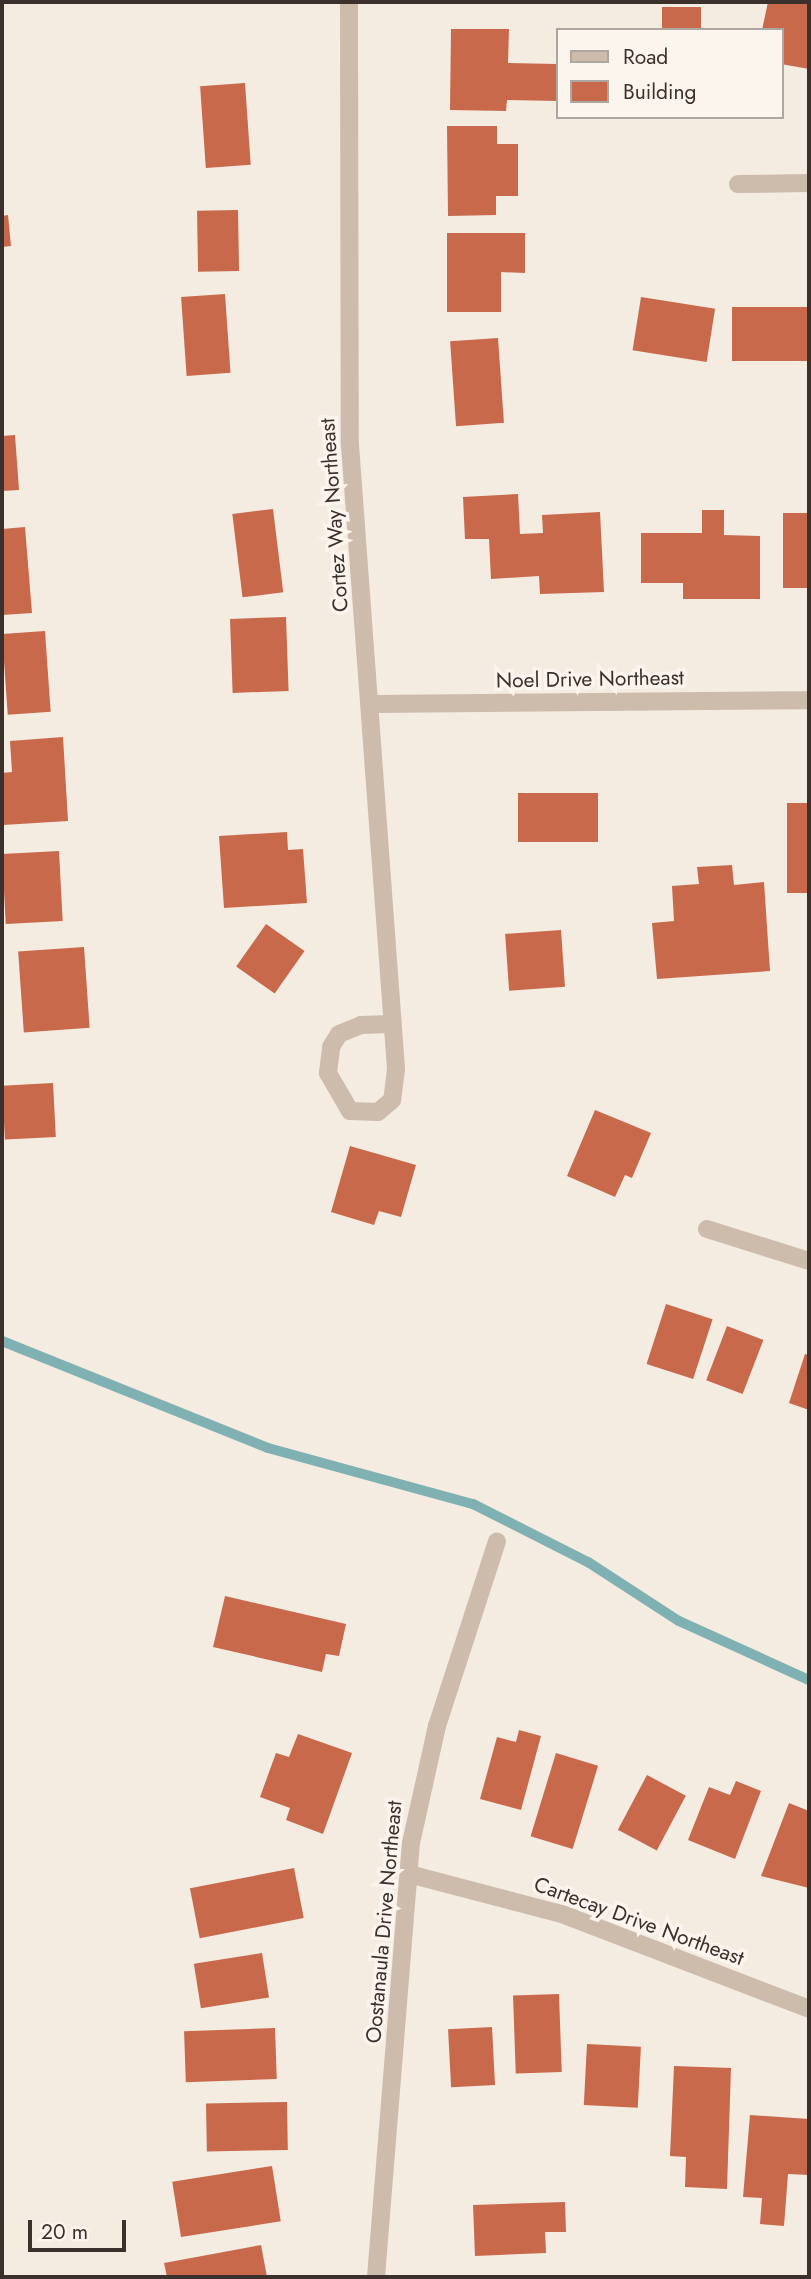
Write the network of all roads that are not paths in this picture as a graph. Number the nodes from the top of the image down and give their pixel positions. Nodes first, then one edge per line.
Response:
1 (349, 2) edge
2 (809, 183) edge
3 (738, 184) dead end
4 (809, 700) edge
5 (371, 704) junction
6 (391, 1024) junction
7 (707, 1229) dead end
8 (809, 1261) edge
9 (496, 1541) dead end
10 (410, 1874) junction
11 (809, 2009) edge
12 (376, 2277) edge

1 - 5 street, Cortez Way Northeast
2 - 3 street
4 - 5 street, Noel Drive Northeast
5 - 6 street, Cortez Way Northeast
6 - 6 street, Cortez Way Northeast
7 - 8 street
9 - 10 street, Oostanaula Drive Northeast
10 - 11 street, Cartecay Drive Northeast
10 - 12 street, Oostanaula Drive Northeast

